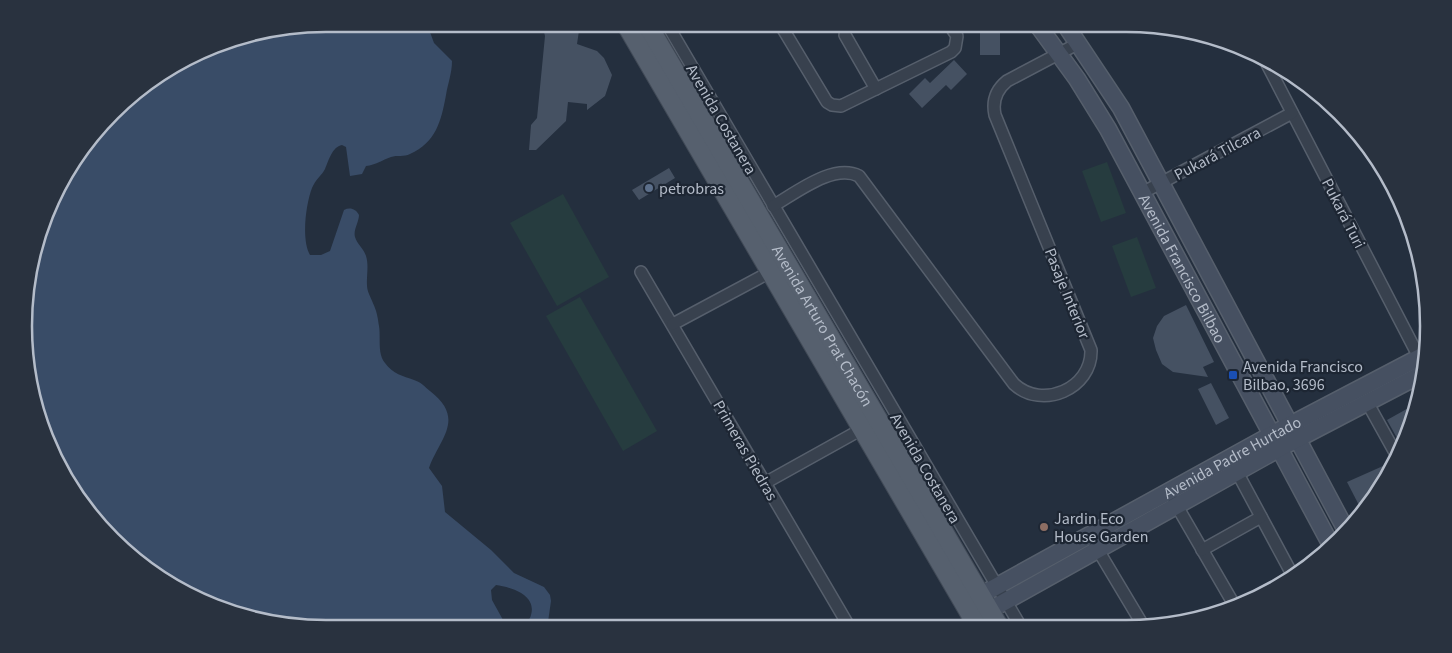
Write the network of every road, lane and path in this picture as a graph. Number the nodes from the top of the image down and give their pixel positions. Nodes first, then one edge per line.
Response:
1 (631, 33) edge
2 (652, 33) edge
3 (673, 33) edge
4 (785, 33) edge
5 (955, 33) edge
6 (1044, 33) edge
7 (1072, 33) edge
8 (845, 35) dead end
9 (1079, 43) junction
10 (1060, 55) junction
11 (1271, 71) edge
12 (876, 89) junction
13 (1292, 113) junction
14 (1161, 183) junction
15 (1142, 193) junction
16 (773, 206) junction
17 (641, 272) dead end
18 (770, 272) junction
19 (673, 324) junction
20 (1418, 353) edge
21 (1418, 360) edge
22 (1415, 378) edge
23 (1367, 402) junction
24 (862, 429) junction
25 (1294, 432) junction
26 (1276, 441) junction
27 (1393, 448) edge
28 (1237, 472) junction
29 (765, 483) junction
30 (1172, 499) junction
31 (1261, 517) junction
32 (1343, 524) edge
33 (1089, 535) junction
34 (1328, 539) edge
35 (1098, 550) junction
36 (1202, 550) junction
37 (1290, 570) edge
38 (1232, 600) edge
39 (984, 606) edge
40 (845, 620) edge
41 (995, 620) edge
42 (1009, 620) edge
43 (1140, 620) edge

1 - 18 main road, Avenida Arturo Prat Chacón
2 - 39 main road, Avenida Arturo Prat Chacón
3 - 16 street, Avenida Costanera
4 - 12 street
5 - 12 street
6 - 10 main road, Avenida Francisco Bilbao
7 - 9 main road, Avenida Francisco Bilbao
8 - 12 street
9 - 10 street, Pasaje Interior
9 - 14 main road, Avenida Francisco Bilbao
10 - 15 main road, Avenida Francisco Bilbao
10 - 16 street, Pasaje Interior
11 - 13 street, Pukará Turi
13 - 14 street, Pukará Tilcara
13 - 20 street, Pukará Turi
14 - 15 street, Pukará Tilcara
14 - 25 main road, Avenida Francisco Bilbao
15 - 26 main road, Avenida Francisco Bilbao
16 - 39 street, Avenida Costanera
17 - 19 street, Primeras Piedras
18 - 19 street
18 - 24 main road, Avenida Arturo Prat Chacón
19 - 29 street, Primeras Piedras
21 - 25 main road, Avenida Padre Hurtado
22 - 23 main road, Avenida Padre Hurtado
23 - 25 main road, Avenida Padre Hurtado
23 - 27 street
24 - 29 street
24 - 39 main road, Avenida Arturo Prat Chacón
25 - 26 main road, Avenida Padre Hurtado
25 - 32 main road, Avenida Francisco Bilbao
26 - 28 main road, Avenida Padre Hurtado
26 - 30 main road, Avenida Padre Hurtado
26 - 34 main road, Avenida Francisco Bilbao
28 - 30 main road, Avenida Padre Hurtado
28 - 31 street
29 - 40 street, Primeras Piedras
30 - 33 main road, Avenida Padre Hurtado
30 - 35 main road, Avenida Padre Hurtado
30 - 36 street
31 - 36 street
31 - 37 street
33 - 35 street
33 - 39 main road, Avenida Padre Hurtado
35 - 39 main road, Avenida Padre Hurtado
35 - 43 street
36 - 38 street
39 - 41 main road, Avenida Arturo Prat Chacón
39 - 42 street, Avenida Costanera

